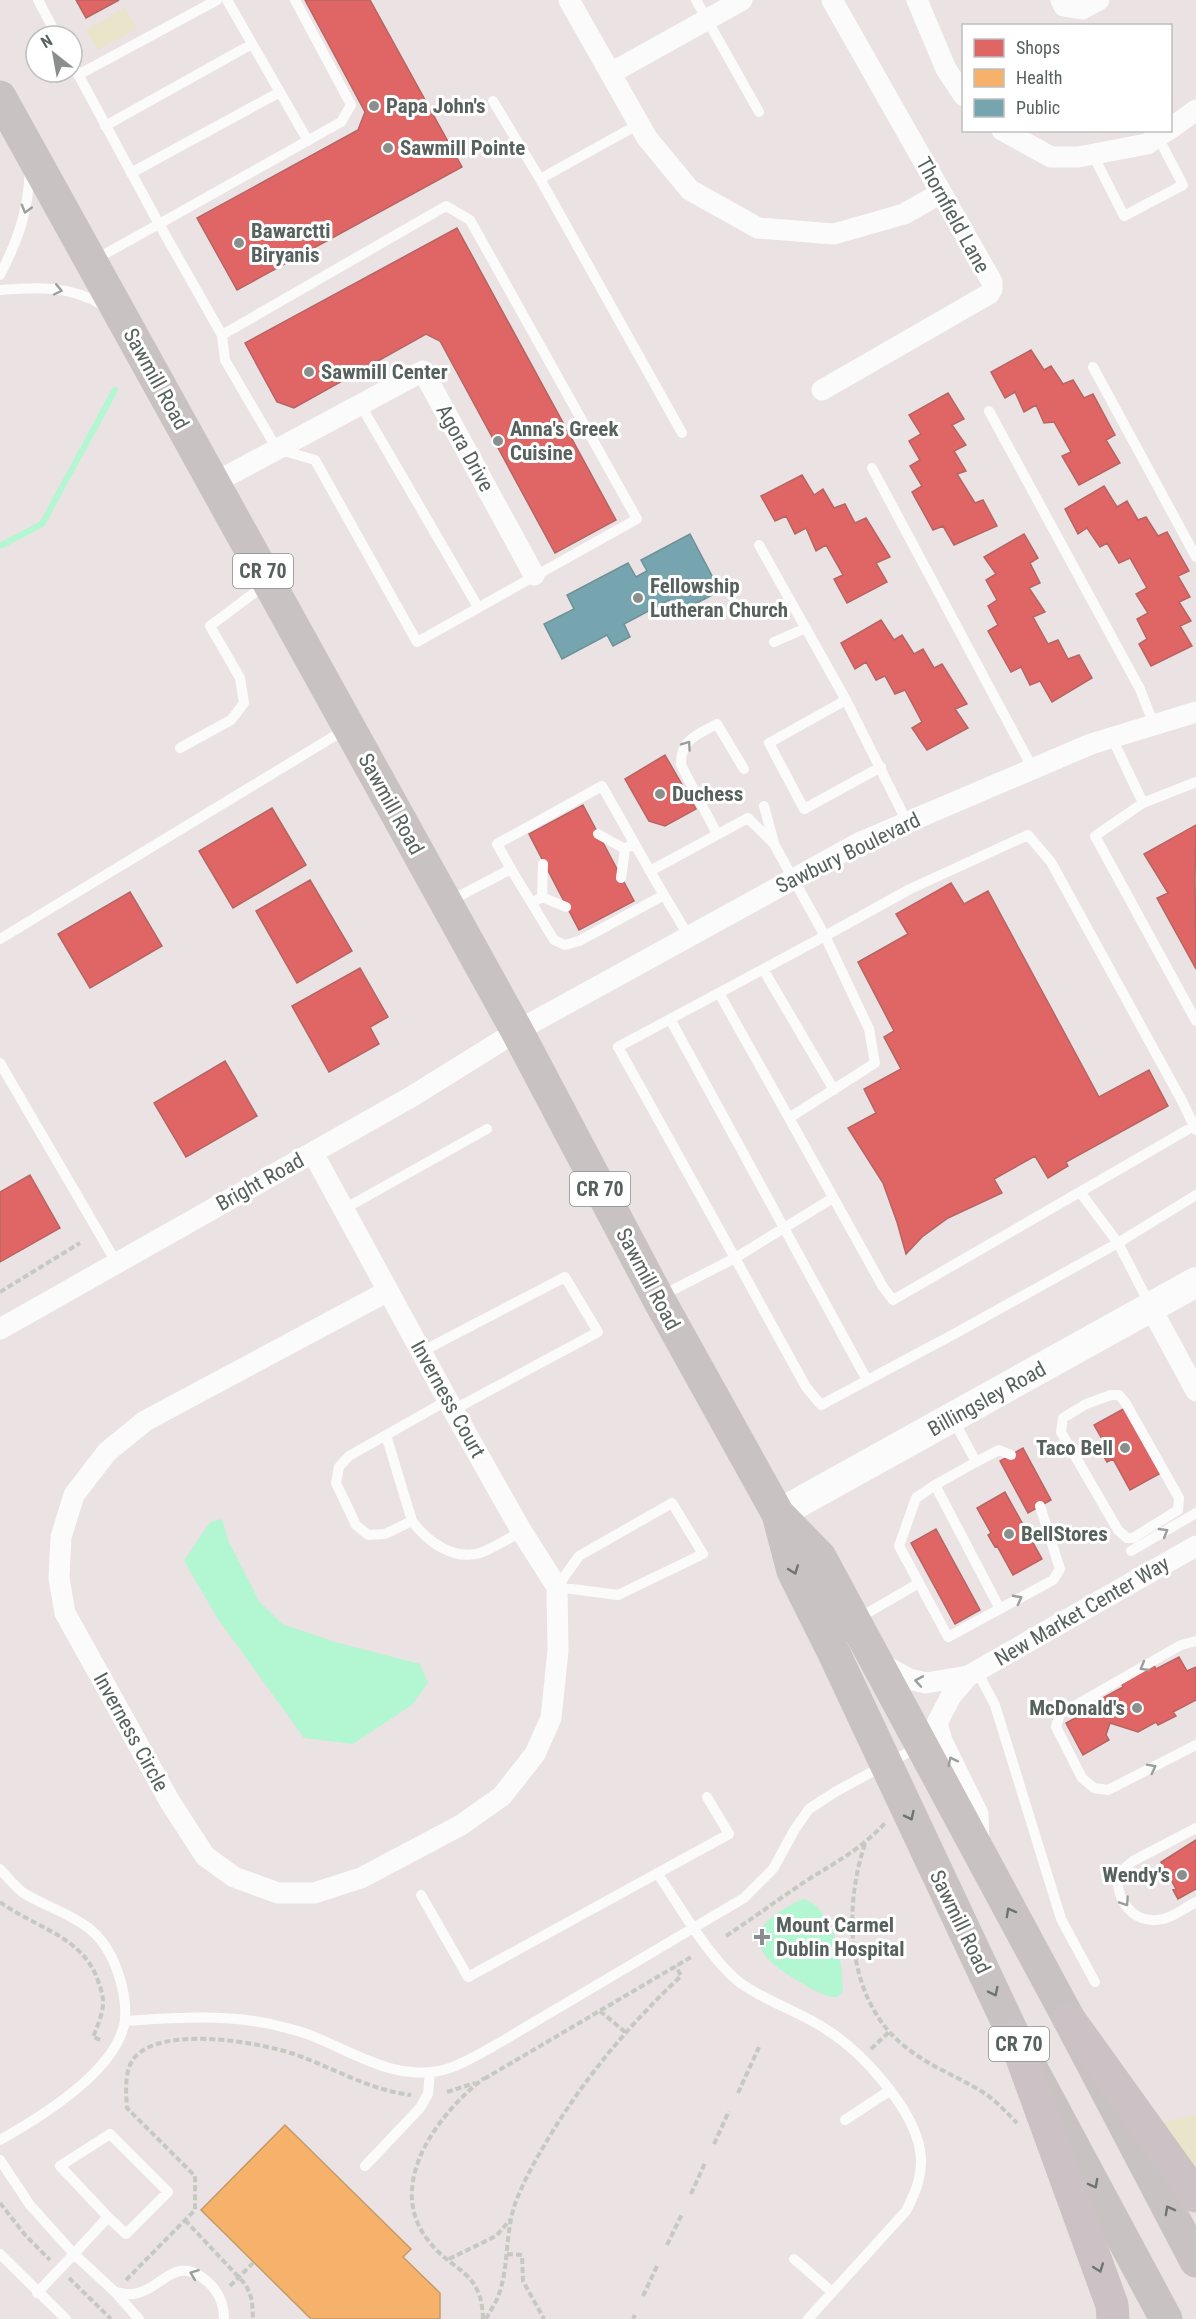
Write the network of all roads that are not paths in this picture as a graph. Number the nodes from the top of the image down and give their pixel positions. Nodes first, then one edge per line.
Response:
1 (38, 0) edge
2 (217, 0) edge
3 (227, 0) edge
4 (295, 0) edge
5 (569, 0) edge
6 (696, 0) edge
7 (742, 0) edge
8 (832, 0) edge
9 (917, 0) edge
10 (1061, 0) edge
11 (1099, 0) edge
12 (707, 20) junction
13 (51, 24) edge
14 (252, 44) junction
15 (84, 72) edge
16 (610, 74) junction
17 (83, 84) edge
18 (280, 92) junction
19 (962, 94) edge
20 (0, 97) edge
21 (494, 101) dead end
22 (1196, 110) edge
23 (759, 112) dead end
24 (639, 124) junction
25 (105, 126) junction
26 (1172, 127) edge
27 (1006, 132) edge
28 (1165, 132) edge
29 (308, 141) junction
30 (30, 151) junction
31 (1093, 155) junction
32 (131, 173) junction
33 (540, 179) junction
34 (941, 193) junction
35 (159, 224) junction
36 (91, 261) junction
37 (0, 275) edge
38 (0, 290) edge
39 (122, 317) junction
40 (222, 335) junction
41 (1093, 367) dead end
42 (822, 390) dead end
43 (360, 404) junction
44 (989, 411) dead end
45 (682, 433) dead end
46 (277, 449) junction
47 (872, 468) dead end
48 (214, 483) junction
49 (759, 545) dead end
50 (1196, 557) edge
51 (534, 575) junction
52 (269, 582) junction
53 (478, 607) junction
54 (806, 628) junction
55 (774, 642) dead end
56 (846, 700) junction
57 (1196, 712) edge
58 (1154, 725) junction
59 (349, 728) junction
60 (1112, 738) junction
61 (180, 748) dead end
62 (881, 767) junction
63 (744, 769) dead end
64 (1033, 769) junction
65 (1196, 782) edge
66 (1143, 803) junction
67 (765, 806) dead end
68 (907, 822) junction
69 (598, 834) dead end
70 (717, 834) junction
71 (774, 844) junction
72 (630, 846) junction
73 (543, 864) dead end
74 (511, 869) junction
75 (650, 871) junction
76 (621, 878) dead end
77 (792, 879) junction
78 (664, 895) junction
79 (542, 897) junction
80 (532, 903) junction
81 (446, 904) junction
82 (566, 907) dead end
83 (688, 935) junction
84 (825, 936) junction
85 (0, 939) edge
86 (763, 969) junction
87 (719, 993) junction
88 (670, 1019) junction
89 (1196, 1021) edge
90 (517, 1031) junction
91 (0, 1063) edge
92 (834, 1090) junction
93 (789, 1118) junction
94 (1195, 1128) edge
95 (487, 1129) dead end
96 (313, 1153) junction
97 (1080, 1192) junction
98 (1196, 1195) edge
99 (833, 1198) junction
100 (344, 1209) junction
101 (784, 1228) junction
102 (1118, 1243) junction
103 (735, 1258) junction
104 (116, 1262) junction
105 (1196, 1282) edge
106 (388, 1291) junction
107 (658, 1298) junction
108 (1151, 1308) junction
109 (0, 1329) edge
110 (422, 1352) junction
111 (867, 1380) junction
112 (1196, 1390) edge
113 (451, 1405) junction
114 (952, 1418) junction
115 (386, 1435) junction
116 (1011, 1455) dead end
117 (976, 1462) junction
118 (935, 1485) junction
119 (1040, 1506) dead end
120 (1178, 1510) junction
121 (1196, 1513) edge
122 (778, 1514) junction
123 (1185, 1520) junction
124 (412, 1521) junction
125 (522, 1532) junction
126 (1196, 1546) edge
127 (1131, 1551) dead end
128 (919, 1583) junction
129 (557, 1587) junction
130 (1000, 1609) junction
131 (854, 1621) junction
132 (1196, 1641) edge
133 (876, 1660) junction
134 (973, 1673) junction
135 (921, 1745) junction
136 (1196, 1745) edge
137 (884, 1763) junction
138 (707, 1797) dead end
139 (1196, 1828) edge
140 (980, 1856) junction
141 (0, 1869) edge
142 (657, 1873) junction
143 (421, 1895) dead end
144 (1196, 1902) edge
145 (695, 1928) junction
146 (1095, 1982) dead end
147 (1069, 2019) junction
148 (124, 2021) junction
149 (1014, 2036) junction
150 (430, 2072) junction
151 (889, 2091) junction
152 (845, 2120) dead end
153 (0, 2140) edge
154 (0, 2160) edge
155 (365, 2166) dead end
156 (1196, 2196) edge
157 (108, 2217) junction
158 (0, 2254) edge
159 (74, 2254) junction
160 (794, 2259) dead end
161 (1196, 2261) edge
162 (115, 2292) junction
163 (832, 2292) junction
164 (38, 2293) junction
165 (66, 2319) edge
166 (139, 2319) edge
167 (224, 2319) edge
168 (808, 2319) edge
169 (1113, 2319) edge
170 (1166, 2319) edge

1 - 13 lane
2 - 15 lane
3 - 14 lane
4 - 29 lane
5 - 16 street
6 - 12 lane
7 - 12 street
8 - 34 street, Thornfield Lane
9 - 19 street
10 - 11 street
12 - 16 street
12 - 23 lane
14 - 18 lane
14 - 25 lane
16 - 24 street
17 - 25 lane
18 - 29 lane
18 - 32 lane
20 - 30 main road, Sawmill Road / CR 70
21 - 33 lane
22 - 26 street
24 - 33 lane
24 - 34 street
25 - 32 lane
27 - 31 street
28 - 31 street
28 - 31 lane
29 - 35 lane
30 - 36 main road, Sawmill Road / CR 70
30 -> 37 lane
32 - 35 lane
33 - 45 lane
34 - 42 street, Thornfield Lane
35 - 36 lane
35 - 40 lane
36 - 39 main road, Sawmill Road / CR 70
38 -> 39 lane
39 - 48 main road, Sawmill Road / CR 70
40 - 46 lane
40 - 51 lane
41 - 50 lane
43 - 46 street, Agora Drive
43 - 51 street, Agora Drive
43 - 53 lane
44 - 58 lane
46 - 48 street, Agora Drive
46 - 53 lane
47 - 64 lane
48 - 52 main road, Sawmill Road / CR 70
49 - 54 lane
51 - 53 lane
52 - 59 main road, Sawmill Road / CR 70
52 - 61 lane
54 - 55 lane
54 - 56 lane
56 - 62 lane
56 - 62 lane
57 - 58 street, Sawbury Boulevard
58 - 60 street, Sawbury Boulevard
59 - 81 main road, Sawmill Road / CR 70
59 - 85 lane
60 - 64 street, Sawbury Boulevard
60 - 66 lane
62 - 68 lane
70 -> 63 lane
64 - 68 street, Sawbury Boulevard
65 - 66 lane
66 - 89 lane
67 - 71 lane
68 - 77 street, Sawbury Boulevard
69 - 72 lane
70 - 71 lane
70 - 75 lane
71 - 77 lane
72 - 74 lane
72 - 75 lane
72 - 76 lane
73 - 79 lane
74 - 80 lane
74 - 81 lane
75 - 78 lane
77 - 83 street, Sawbury Boulevard
77 - 84 lane
78 - 80 lane
78 - 83 lane
79 - 80 lane
79 - 82 lane
81 - 90 main road, Sawmill Road / CR 70
83 - 90 street, Sawbury Boulevard
84 - 86 lane
84 - 92 lane
84 - 94 lane
86 - 87 lane
86 - 92 lane
87 - 88 lane
87 - 93 lane
88 - 101 lane
88 - 103 lane
90 - 96 street, Bright Road
90 - 107 main road, Sawmill Road / CR 70
91 - 104 lane
92 - 93 lane
93 - 99 lane
94 - 97 lane
95 - 100 lane
96 - 100 street, Inverness Court
96 - 104 street, Bright Road
97 - 99 lane
97 - 102 lane
98 - 102 lane
99 - 101 lane
100 - 106 street, Inverness Court
101 - 103 lane
101 - 111 lane
102 - 108 lane
102 - 111 lane
103 - 107 lane
103 - 111 lane
104 - 109 street, Bright Road
105 - 108 street, Billingsley Road
106 - 110 street, Inverness Court
106 - 129 street, Inverness Circle
107 - 122 main road, Sawmill Road / CR 70
108 - 112 street
108 - 114 street, Billingsley Road
110 - 113 street, Inverness Court
110 - 113 lane
113 - 115 lane
113 - 125 street, Inverness Court
114 - 117 lane
114 - 122 street, Billingsley Road
115 - 124 lane
115 - 124 lane
116 - 117 lane
117 - 118 lane
118 - 128 lane
118 - 130 lane
130 -> 119 lane
120 - 120 lane
120 - 123 lane
121 - 123 lane
122 - 131 main road, Sawmill Road / CR 70
122 -> 137 main road, Sawmill Road / CR 70
127 -> 123 lane
124 - 125 lane
125 - 129 street, Inverness Court
126 - 134 street, New Market Center Way
128 - 130 lane
128 - 131 lane
129 - 129 lane
131 - 133 main road, Sawmill Road / CR 70
132 -> 136 lane
134 -> 133 street, New Market Center Way
133 - 135 main road, Sawmill Road / CR 70
140 -> 134 street, New Market Center Way
134 - 146 lane
135 - 137 lane
135 - 140 main road, Sawmill Road / CR 70
137 - 145 lane
137 -> 149 main road, Sawmill Road / CR 70
138 - 142 lane
139 -> 144 lane
147 -> 140 main road, Sawmill Road / CR 70
141 - 148 lane
142 - 143 lane
142 - 145 lane
145 - 150 lane
145 - 151 lane
147 - 156 highway
161 -> 147 main road, Sawmill Road / CR 70
148 - 150 lane
148 - 153 lane
149 -> 169 highway
149 -> 170 main road, Sawmill Road / CR 70
150 - 155 lane
151 - 152 lane
151 - 163 lane
154 - 159 lane
157 - 157 lane
157 - 159 lane
158 - 164 lane
159 - 162 lane
159 - 164 lane
160 - 163 lane
162 - 166 lane
167 -> 162 lane
163 - 168 lane
164 - 165 lane

